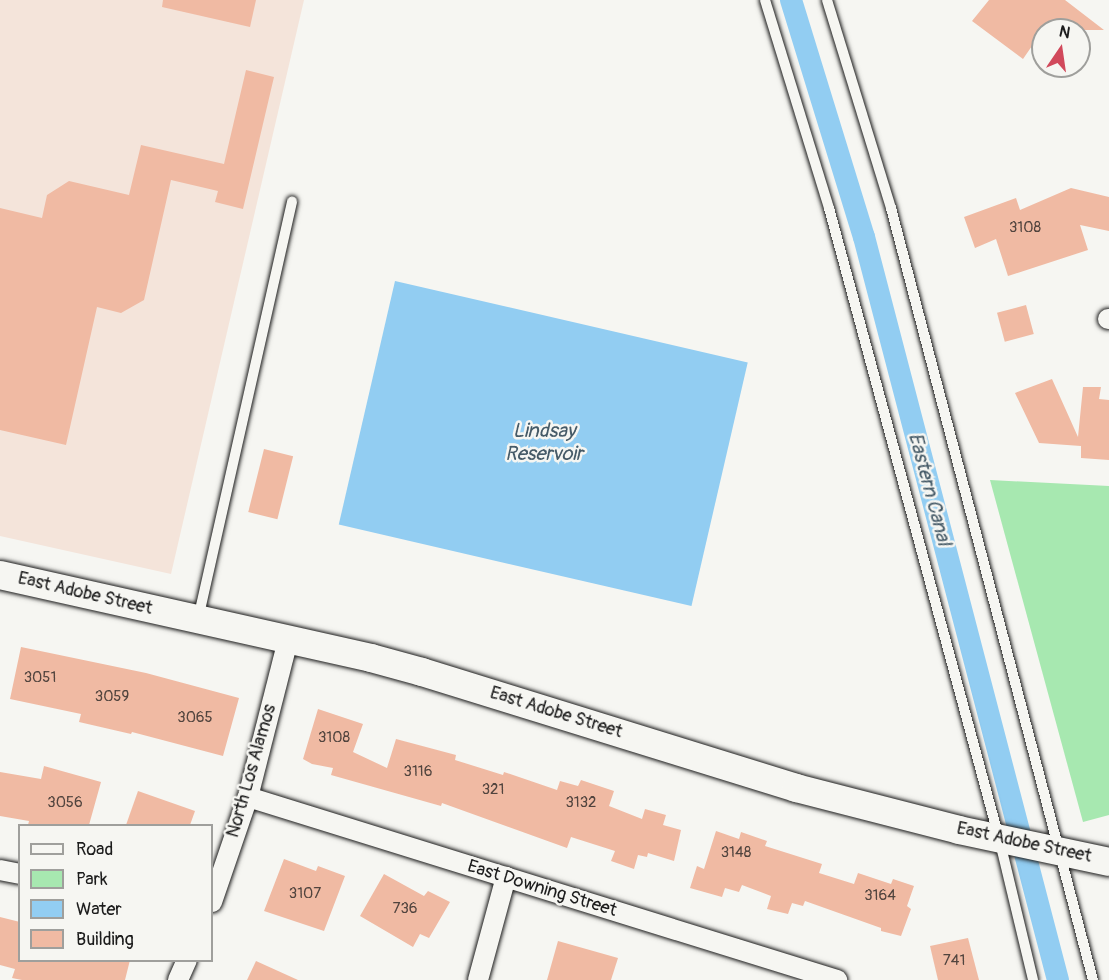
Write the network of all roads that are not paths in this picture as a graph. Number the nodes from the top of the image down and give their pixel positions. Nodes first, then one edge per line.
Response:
1 (765, 0) edge
2 (827, 0) edge
3 (292, 201) dead end
4 (0, 575) edge
5 (198, 620) junction
6 (288, 640) junction
7 (248, 797) junction
8 (999, 838) junction
9 (1060, 850) junction
10 (1109, 862) edge
11 (0, 870) edge
12 (18, 874) edge
13 (506, 877) junction
14 (213, 899) edge
15 (186, 962) edge
16 (178, 980) edge
17 (478, 980) edge
18 (837, 980) edge
19 (1033, 980) edge
20 (1093, 980) edge

1 - 8 lane
2 - 9 lane
3 - 5 lane
4 - 5 street, East Adobe Street
5 - 6 street, East Adobe Street
6 - 7 street, North Los Alamos
6 - 8 street, East Adobe Street
7 - 13 street, East Downing Street
7 - 14 street, North Los Alamos
8 - 9 street, East Adobe Street
8 - 19 lane
9 - 10 street, East Adobe Street
9 - 20 lane
11 - 12 street
13 - 17 street
13 - 18 street, East Downing Street
15 - 16 street

